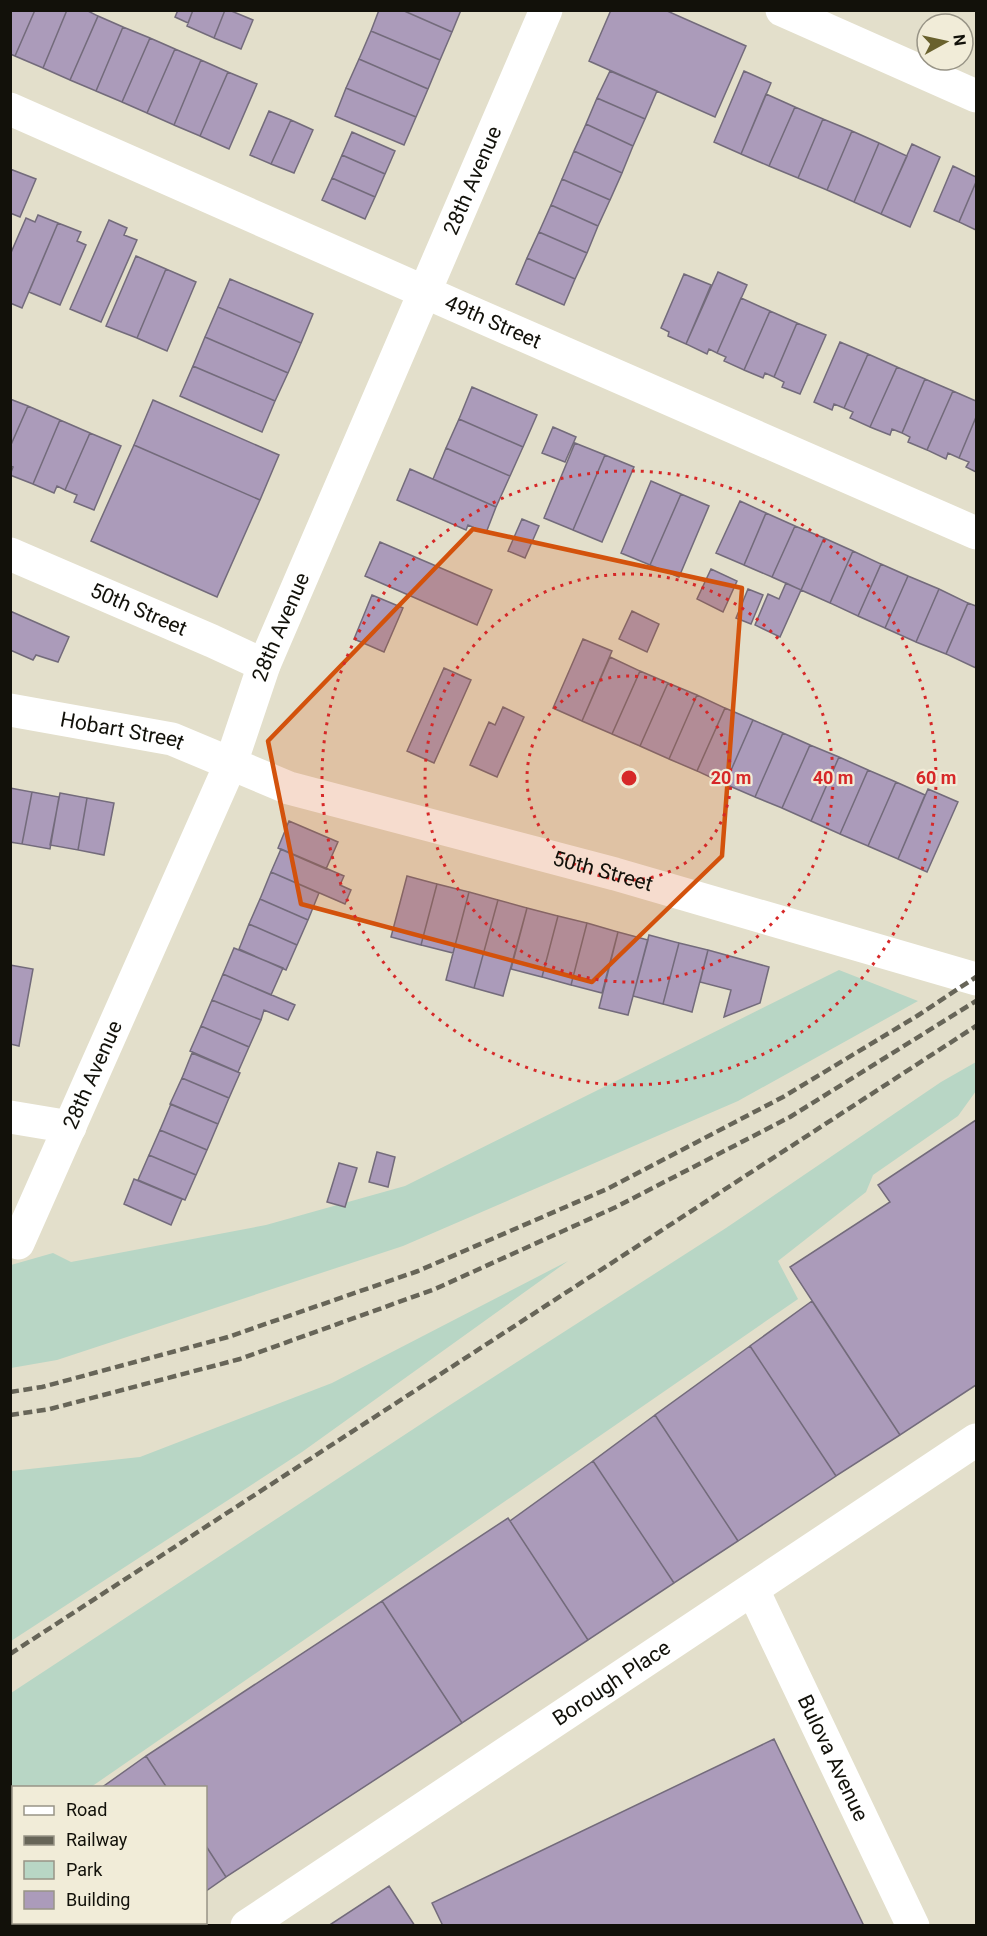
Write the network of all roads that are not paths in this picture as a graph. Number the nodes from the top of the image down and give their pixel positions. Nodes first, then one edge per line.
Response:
1 (546, 10) edge
2 (782, 10) edge
3 (976, 96) edge
4 (10, 109) edge
5 (424, 291) junction
6 (976, 533) edge
7 (10, 554) edge
8 (264, 665) junction
9 (10, 710) edge
10 (231, 764) junction
11 (976, 979) edge
12 (10, 1117) edge
13 (70, 1127) junction
14 (18, 1243) dead end
15 (976, 1440) edge
16 (753, 1590) junction
17 (247, 1926) edge
18 (913, 1926) edge

1 - 5 street, 28th Avenue
2 - 3 street
4 - 5 street, 49th Street
5 - 6 street, 49th Street
5 - 8 street, 28th Avenue
7 - 8 street, 50th Street
8 - 10 street, 28th Avenue
9 - 10 street, Hobart Street
10 - 11 street, 50th Street
10 - 13 street, 28th Avenue
12 - 13 street
13 - 14 street, 28th Avenue
15 - 16 street, Borough Place
16 - 17 street, Borough Place
16 - 18 street, Bulova Avenue

